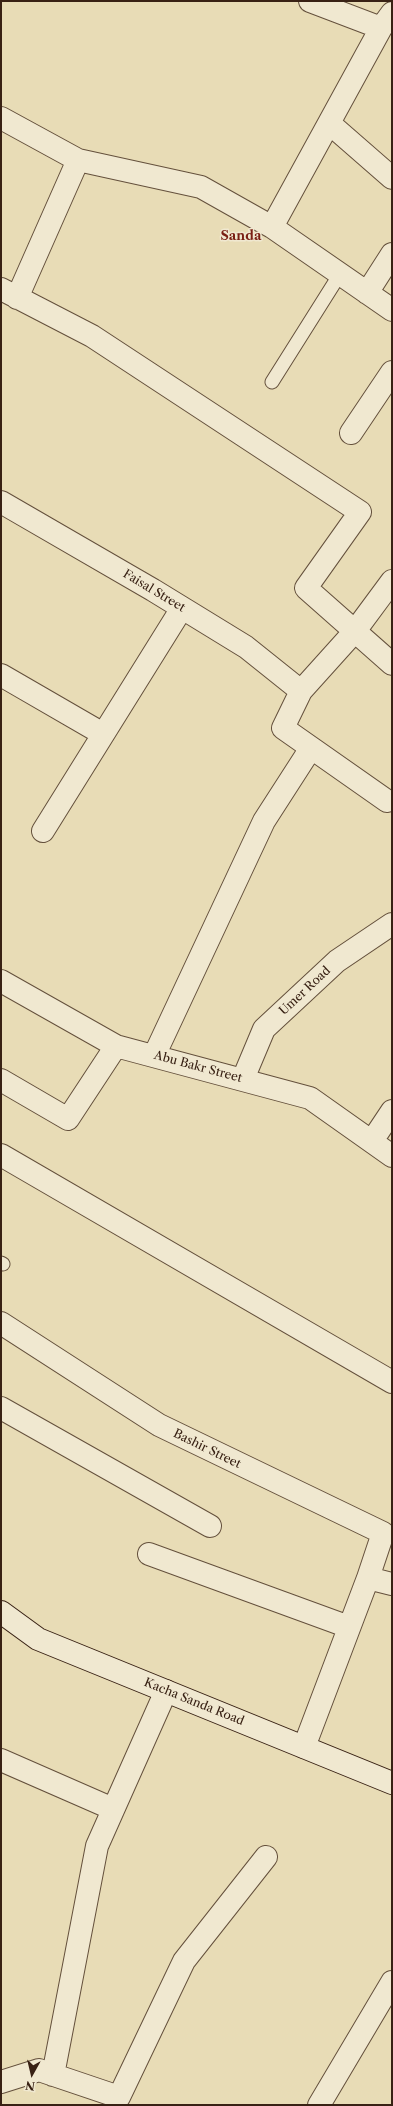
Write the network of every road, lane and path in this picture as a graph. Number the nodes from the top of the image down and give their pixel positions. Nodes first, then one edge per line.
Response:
1 (310, 1) edge
2 (386, 20) edge
3 (1, 118) edge
4 (329, 123) junction
5 (78, 160) junction
6 (392, 178) edge
7 (272, 227) junction
8 (392, 254) edge
9 (340, 274) junction
10 (9, 293) edge
11 (367, 293) junction
12 (392, 310) edge
13 (392, 372) edge
14 (272, 382) dead end
15 (351, 433) dead end
16 (1, 502) edge
17 (392, 581) edge
18 (182, 608) junction
19 (354, 631) junction
20 (392, 664) edge
21 (1, 675) edge
22 (301, 691) junction
23 (103, 734) junction
24 (311, 748) junction
25 (387, 801) dead end
26 (43, 831) dead end
27 (392, 924) edge
28 (1, 981) edge
29 (116, 1046) junction
30 (154, 1056) junction
31 (243, 1079) junction
32 (1, 1080) edge
33 (392, 1111) edge
34 (372, 1141) junction
35 (1, 1155) edge
36 (392, 1156) edge
37 (1, 1323) edge
38 (392, 1382) edge
39 (1, 1408) edge
40 (210, 1526) dead end
41 (149, 1554) dead end
42 (368, 1578) junction
43 (392, 1584) edge
44 (1, 1612) edge
45 (349, 1628) junction
46 (166, 1691) junction
47 (304, 1747) junction
48 (1, 1760) edge
49 (392, 1783) edge
50 (113, 1809) junction
51 (266, 1857) dead end
52 (392, 1982) edge
53 (53, 2075) junction
54 (1, 2082) edge
55 (319, 2105) edge

1 - 2 street
2 - 4 street
3 - 5 street
4 - 6 street
4 - 7 street
5 - 7 street
5 - 10 street
7 - 9 street
8 - 11 street
9 - 11 street
9 - 14 lane
10 - 19 street
11 - 12 street
13 - 15 street
16 - 18 street, Faisal Street
17 - 19 street
18 - 22 street, Faisal Street
18 - 23 street
19 - 20 street
19 - 22 street
21 - 23 street
22 - 24 street
23 - 26 street
24 - 25 street
24 - 30 street
27 - 31 street, Umer Road
28 - 29 street, Abu Bakr Street
29 - 30 street, Abu Bakr Street
29 - 32 street
30 - 31 street, Abu Bakr Street
31 - 34 street, Abu Bakr Street
33 - 34 street
34 - 36 street, Abu Bakr Street
35 - 38 street
37 - 42 street, Bashir Street
39 - 40 street
41 - 45 street
42 - 43 street
42 - 45 street
44 - 46 street, Kacha Sanda Road
45 - 47 street
46 - 47 street, Kacha Sanda Road
46 - 50 street
47 - 49 street, Kacha Sanda Road
48 - 50 street
50 - 53 street
51 - 53 street
52 - 55 street
53 - 54 street

